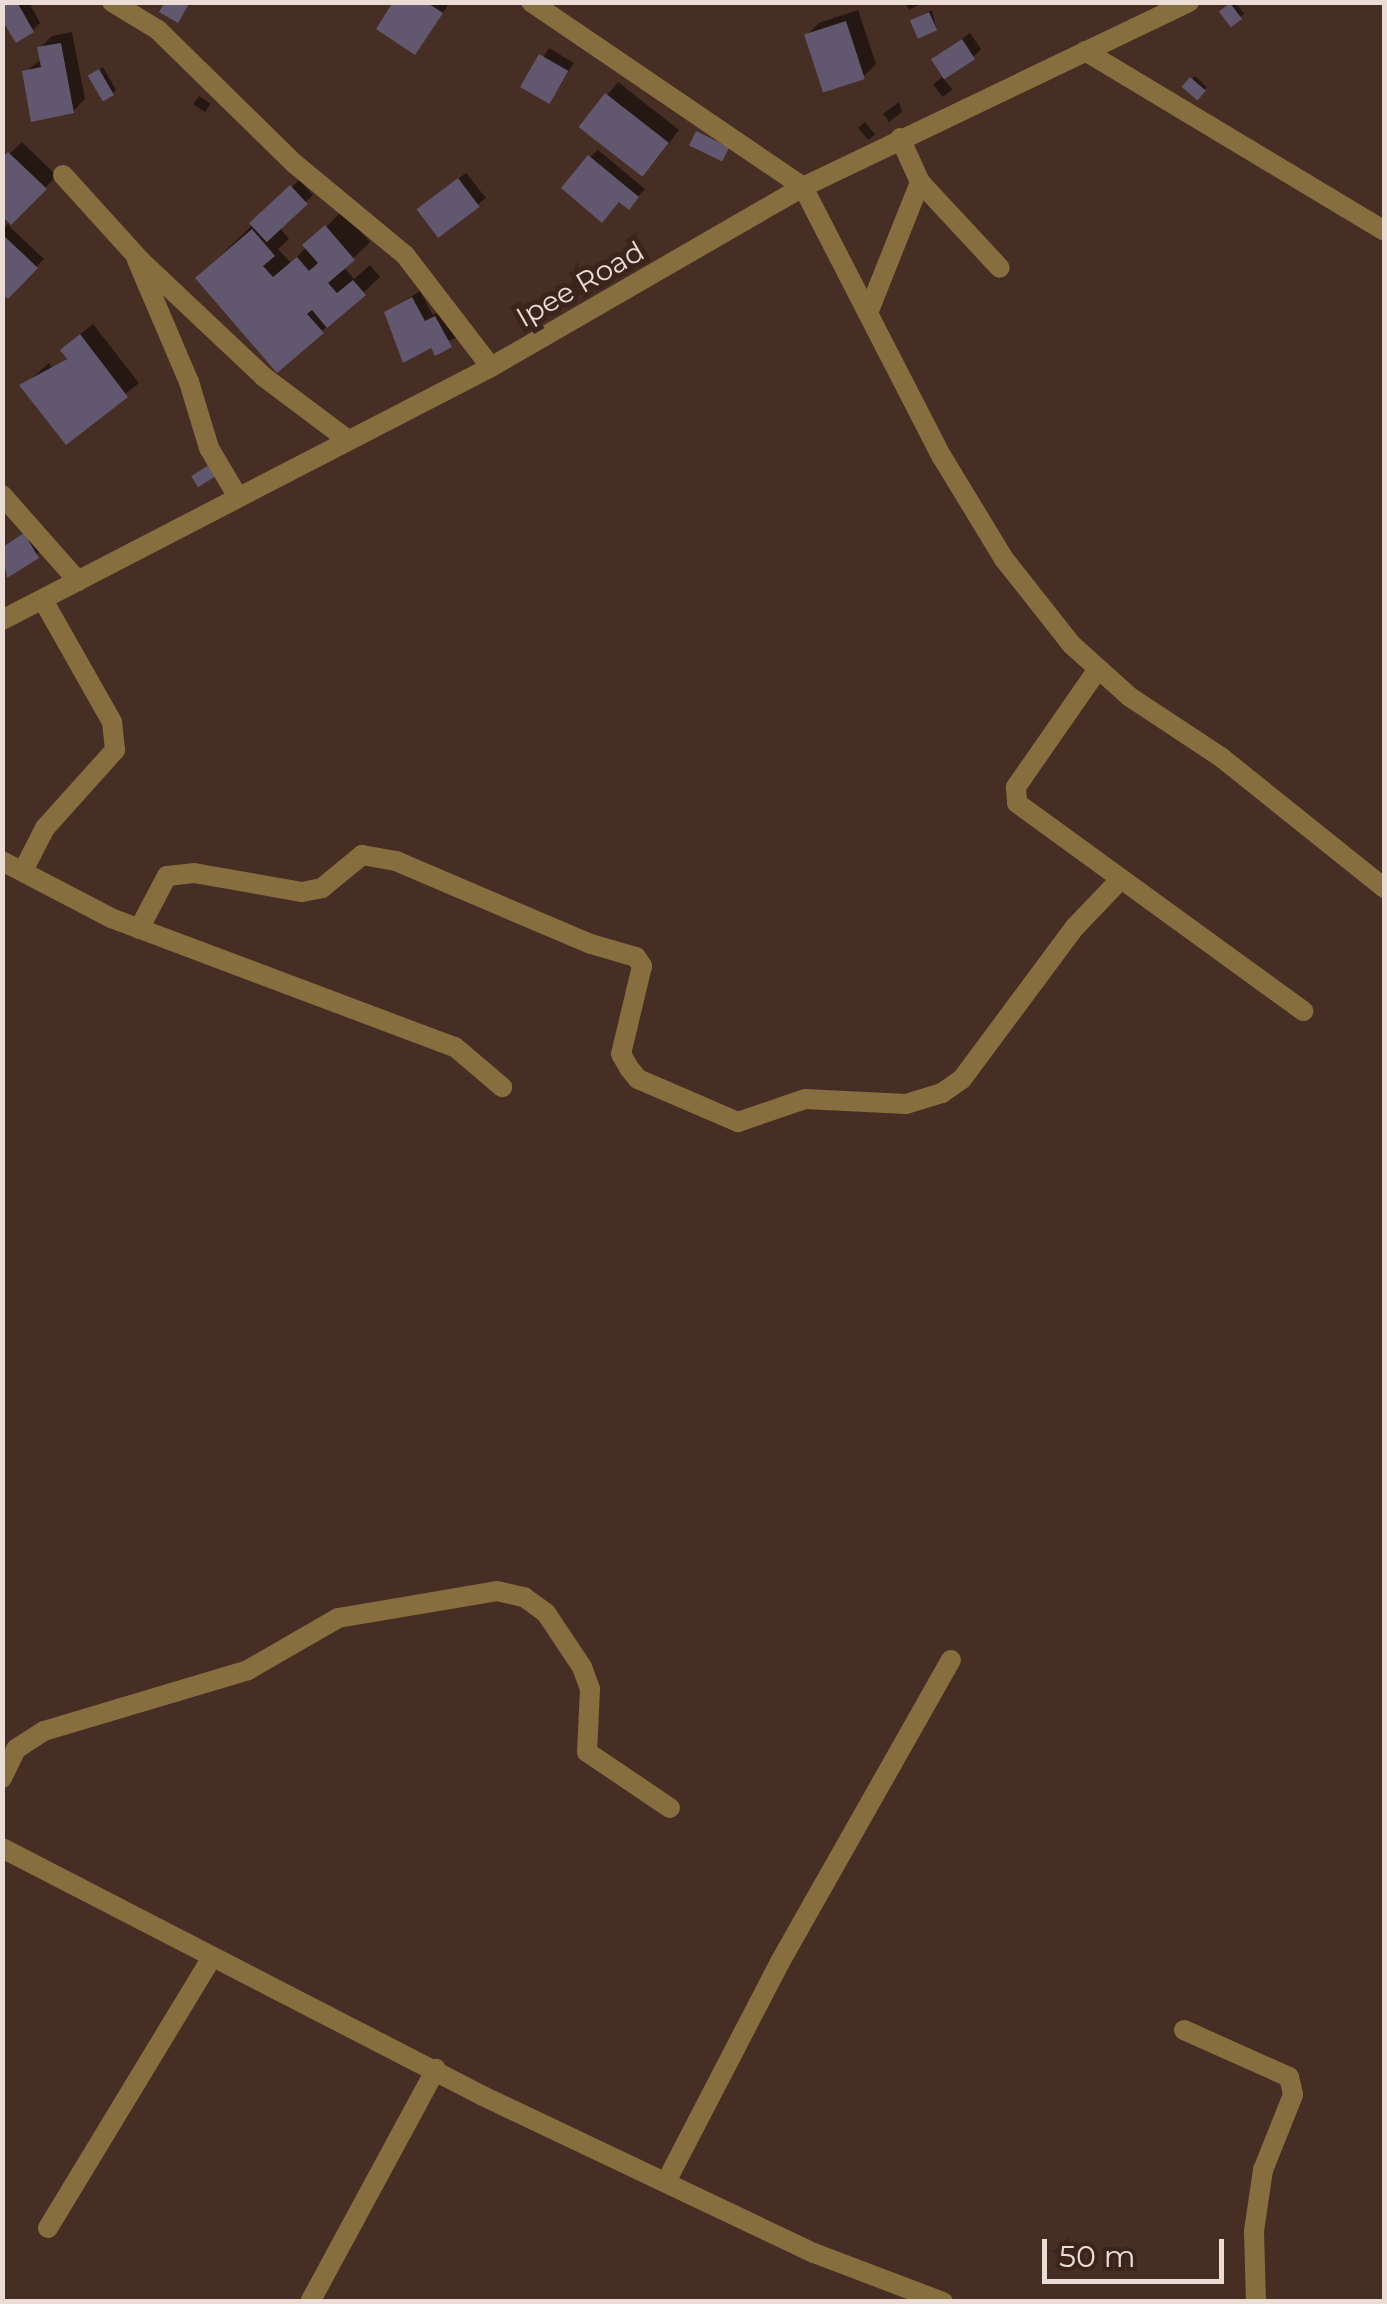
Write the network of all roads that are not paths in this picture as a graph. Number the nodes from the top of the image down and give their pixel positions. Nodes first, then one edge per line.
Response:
1 (112, 2) edge
2 (531, 2) edge
3 (1188, 2) edge
4 (1165, 8) edge
5 (1085, 51) junction
6 (900, 138) junction
7 (62, 175) dead end
8 (920, 182) junction
9 (804, 187) junction
10 (1384, 231) edge
11 (134, 254) junction
12 (1000, 268) dead end
13 (868, 312) junction
14 (491, 367) junction
15 (348, 440) junction
16 (2, 495) edge
17 (238, 497) junction
18 (78, 581) junction
19 (44, 600) junction
20 (2, 620) edge
21 (1098, 669) junction
22 (2, 860) edge
23 (24, 870) junction
24 (1119, 880) junction
25 (1384, 888) edge
26 (139, 929) junction
27 (1303, 1010) dead end
28 (502, 1087) dead end
29 (951, 1660) dead end
30 (2, 1778) edge
31 (670, 1808) dead end
32 (2, 1848) edge
33 (212, 1958) junction
34 (1184, 2030) dead end
35 (436, 2070) junction
36 (667, 2180) junction
37 (48, 2228) dead end
38 (310, 2302) edge
39 (943, 2302) edge
40 (1256, 2302) edge

1 - 14 street
2 - 9 street
3 - 4 street, Ipee Road
4 - 5 street, Ipee Road
5 - 6 street, Ipee Road
5 - 10 street
6 - 8 street
6 - 9 street, Ipee Road
7 - 11 street
8 - 12 street
8 - 13 street
9 - 13 street
9 - 14 street, Ipee Road
11 - 15 street
11 - 17 street
13 - 21 street
14 - 15 street, Ipee Road
15 - 17 street, Ipee Road
16 - 18 street
17 - 18 street, Ipee Road
18 - 19 street, Ipee Road
19 - 20 street, Ipee Road
19 - 23 street
21 - 24 street
21 - 25 street
22 - 23 street
23 - 26 street
24 - 26 street
24 - 27 street
26 - 28 street
29 - 36 street
30 - 31 street
32 - 33 street
33 - 35 street
33 - 37 street
34 - 40 street
35 - 36 street
35 - 38 street
36 - 39 street

